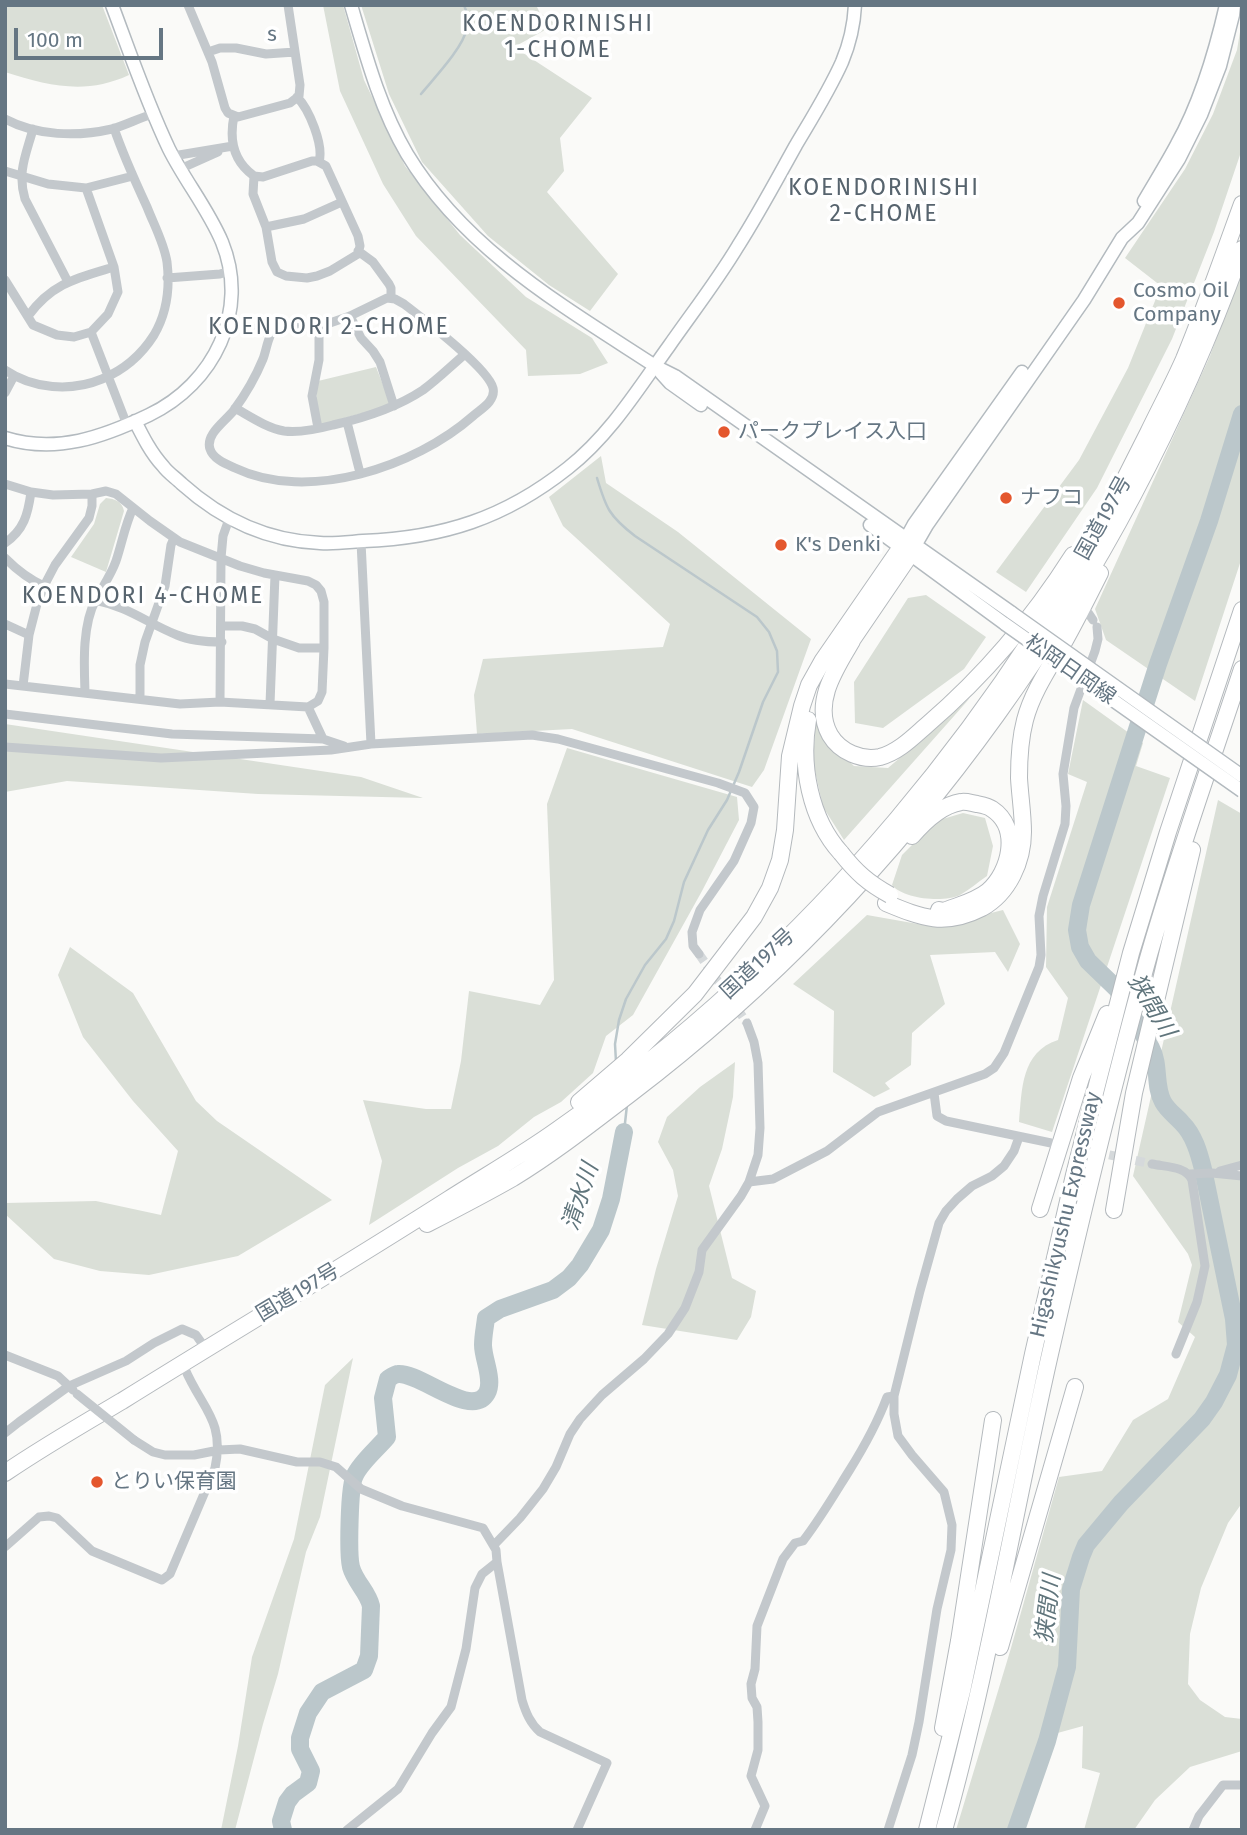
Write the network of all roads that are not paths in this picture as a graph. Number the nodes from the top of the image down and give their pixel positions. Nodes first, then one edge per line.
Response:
1 (112, 5) edge
2 (188, 5) edge
3 (288, 5) edge
4 (351, 5) edge
5 (855, 5) edge
6 (1226, 5) edge
7 (1234, 5) edge
8 (208, 52) junction
9 (295, 52) junction
10 (297, 97) junction
11 (153, 114) junction
12 (234, 116) junction
13 (5, 120) edge
14 (114, 128) junction
15 (33, 129) junction
16 (233, 146) junction
17 (173, 156) junction
18 (320, 162) junction
19 (180, 169) junction
20 (5, 171) edge
21 (21, 176) junction
22 (133, 176) junction
23 (254, 176) junction
24 (86, 188) junction
25 (342, 202) junction
26 (1242, 204) edge
27 (266, 227) junction
28 (1122, 238) junction
29 (1242, 249) edge
30 (358, 251) junction
31 (114, 267) junction
32 (230, 271) junction
33 (167, 278) junction
34 (5, 280) edge
35 (67, 281) junction
36 (391, 298) junction
37 (28, 316) junction
38 (350, 316) junction
39 (227, 323) junction
40 (319, 328) junction
41 (91, 332) junction
42 (271, 334) junction
43 (1188, 348) junction
44 (464, 355) junction
45 (655, 366) junction
46 (5, 370) edge
47 (14, 376) junction
48 (108, 376) junction
49 (5, 393) edge
50 (394, 406) junction
51 (235, 408) junction
52 (347, 422) junction
53 (131, 423) junction
54 (318, 428) junction
55 (5, 438) edge
56 (360, 473) junction
57 (1140, 481) junction
58 (5, 484) edge
59 (31, 492) junction
60 (92, 494) junction
61 (133, 508) junction
62 (229, 519) junction
63 (174, 538) junction
64 (361, 541) junction
65 (5, 543) edge
66 (908, 546) junction
67 (5, 558) edge
68 (221, 559) junction
69 (275, 575) junction
70 (44, 586) junction
71 (95, 600) junction
72 (1242, 610) edge
73 (1091, 619) junction
74 (152, 622) junction
75 (5, 624) edge
76 (221, 626) junction
77 (29, 635) junction
78 (273, 639) junction
79 (852, 641) junction
80 (222, 642) junction
81 (324, 648) junction
82 (1242, 669) edge
83 (5, 684) edge
84 (23, 686) junction
85 (85, 692) junction
86 (140, 699) junction
87 (220, 702) junction
88 (270, 704) junction
89 (308, 707) junction
90 (5, 714) edge
91 (323, 740) junction
92 (794, 741) junction
93 (371, 744) junction
94 (5, 747) edge
95 (349, 747) junction
96 (1242, 776) edge
97 (1242, 790) edge
98 (839, 857) junction
99 (888, 899) junction
100 (1131, 953) junction
101 (699, 954) tunnel mouth
102 (1156, 960) junction
103 (765, 982) junction
104 (747, 1023) tunnel mouth
105 (1106, 1083) junction
106 (934, 1093) junction
107 (1019, 1136) junction
108 (1051, 1143) dead end
109 (1152, 1164) tunnel mouth
110 (1242, 1165) edge
111 (1212, 1173) junction
112 (1190, 1174) junction
113 (1242, 1176) edge
114 (480, 1180) junction
115 (749, 1182) junction
116 (1040, 1209) dead end
117 (1114, 1210) dead end
118 (206, 1349) junction
119 (1176, 1354) dead end
120 (5, 1355) edge
121 (185, 1369) junction
122 (69, 1387) junction
123 (1075, 1387) dead end
124 (894, 1396) junction
125 (993, 1420) dead end
126 (5, 1433) edge
127 (219, 1450) junction
128 (5, 1473) edge
129 (5, 1480) edge
130 (494, 1545) junction
131 (5, 1547) edge
132 (497, 1562) junction
133 (960, 1774) junction
134 (1242, 1785) edge
135 (360, 1825) edge
136 (347, 1830) edge
137 (577, 1830) edge
138 (755, 1830) edge
139 (888, 1830) edge
140 (920, 1830) edge
141 (927, 1830) edge
142 (944, 1830) edge
143 (1193, 1830) edge

1 - 11 street
2 - 8 street
3 - 9 street
4 - 45 street
5 - 45 street
6 - 28 street
7 - 28 street
8 - 9 street, s
8 - 12 street
9 - 10 street
10 - 12 street
10 - 18 street
11 - 14 street
11 - 17 street
12 - 16 street
13 - 15 street
14 - 15 street
14 - 22 street
15 - 21 street
16 - 17 street
16 - 19 street
16 - 23 street
17 - 19 street
18 - 23 street
18 - 25 street
19 - 32 street
20 - 21 street
21 - 24 street
21 - 35 street
22 - 24 street
22 - 33 street
23 - 27 street
24 - 31 street
25 - 27 street
25 - 30 street
26 - 43 highway, 国道197号
27 - 30 street
28 - 66 street
29 - 57 highway, 国道197号
30 - 36 street
31 - 35 street
31 - 41 street
32 - 33 street
32 - 39 street
33 - 48 street
34 - 37 street
35 - 37 street
36 - 38 street
36 - 44 street
37 - 41 street
38 - 40 street
38 - 50 street
39 - 42 street
39 - 53 street
40 - 42 street
40 - 54 street
41 - 48 street
42 - 51 street
43 - 79 highway
43 - 114 highway, 国道197号
44 - 50 street
44 - 56 street
45 - 64 street
45 - 66 street
46 - 47 street
47 - 48 street
47 - 49 street
48 - 53 street
50 - 52 street
51 - 54 street
51 - 56 street
52 - 54 street
52 - 56 street
53 - 55 street
53 - 62 street
57 - 73 highway
57 - 103 highway, 国道197号
58 - 59 street
59 - 60 street
59 - 65 street
60 - 61 street
60 - 70 street
61 - 63 street
61 - 71 street
62 - 64 street
62 - 68 street
63 - 68 street
63 - 74 street
64 - 93 street
66 - 79 highway
66 - 92 highway
66 - 96 street, 松岡日岡線, bridge
66 - 97 street, 松岡日岡線, bridge
67 - 70 street
68 - 69 street
68 - 76 street
69 - 78 street
69 - 81 street
70 - 77 street
71 - 74 street
71 - 85 street
72 - 100 highway, Higashikyushu Expressway
73 - 99 highway
73 - 106 street
74 - 80 street
74 - 86 street
75 - 77 street
76 - 78 street
76 - 80 street
77 - 84 street
78 - 81 street
78 - 88 street
79 - 98 highway
80 - 87 street
81 - 89 street
82 - 102 highway, Higashikyushu Expressway
83 - 84 street
84 - 85 street
85 - 86 street
86 - 87 street
87 - 88 street
88 - 89 street
89 - 91 street
90 - 91 street
91 - 95 street
92 - 98 highway
92 - 114 highway
93 - 95 street
93 - 101 street
94 - 95 street
98 - 99 highway
99 - 103 highway
100 - 105 highway, Higashikyushu Expressway
100 - 116 highway
102 - 105 highway, Higashikyushu Expressway
102 - 117 highway
103 - 121 highway, 国道197号
104 - 115 street
105 - 133 highway, Higashikyushu Expressway
105 - 141 highway, Higashikyushu Expressway
106 - 107 street
106 - 115 street
107 - 108 street
107 - 124 street
109 - 112 street
110 - 111 street
111 - 112 street
111 - 113 street
112 - 119 street
114 - 118 highway, 国道197号
115 - 130 street
118 - 122 street
118 - 128 highway, 国道197号
120 - 122 street
121 - 127 street
121 - 129 highway, 国道197号
122 - 126 street
122 - 127 street, bridge
123 - 133 highway
124 - 138 street
124 - 139 street
125 - 140 highway
127 - 130 street
127 - 131 street
130 - 132 street
132 - 135 street
132 - 137 street
133 - 142 highway, Higashikyushu Expressway
134 - 143 street
135 - 136 street

